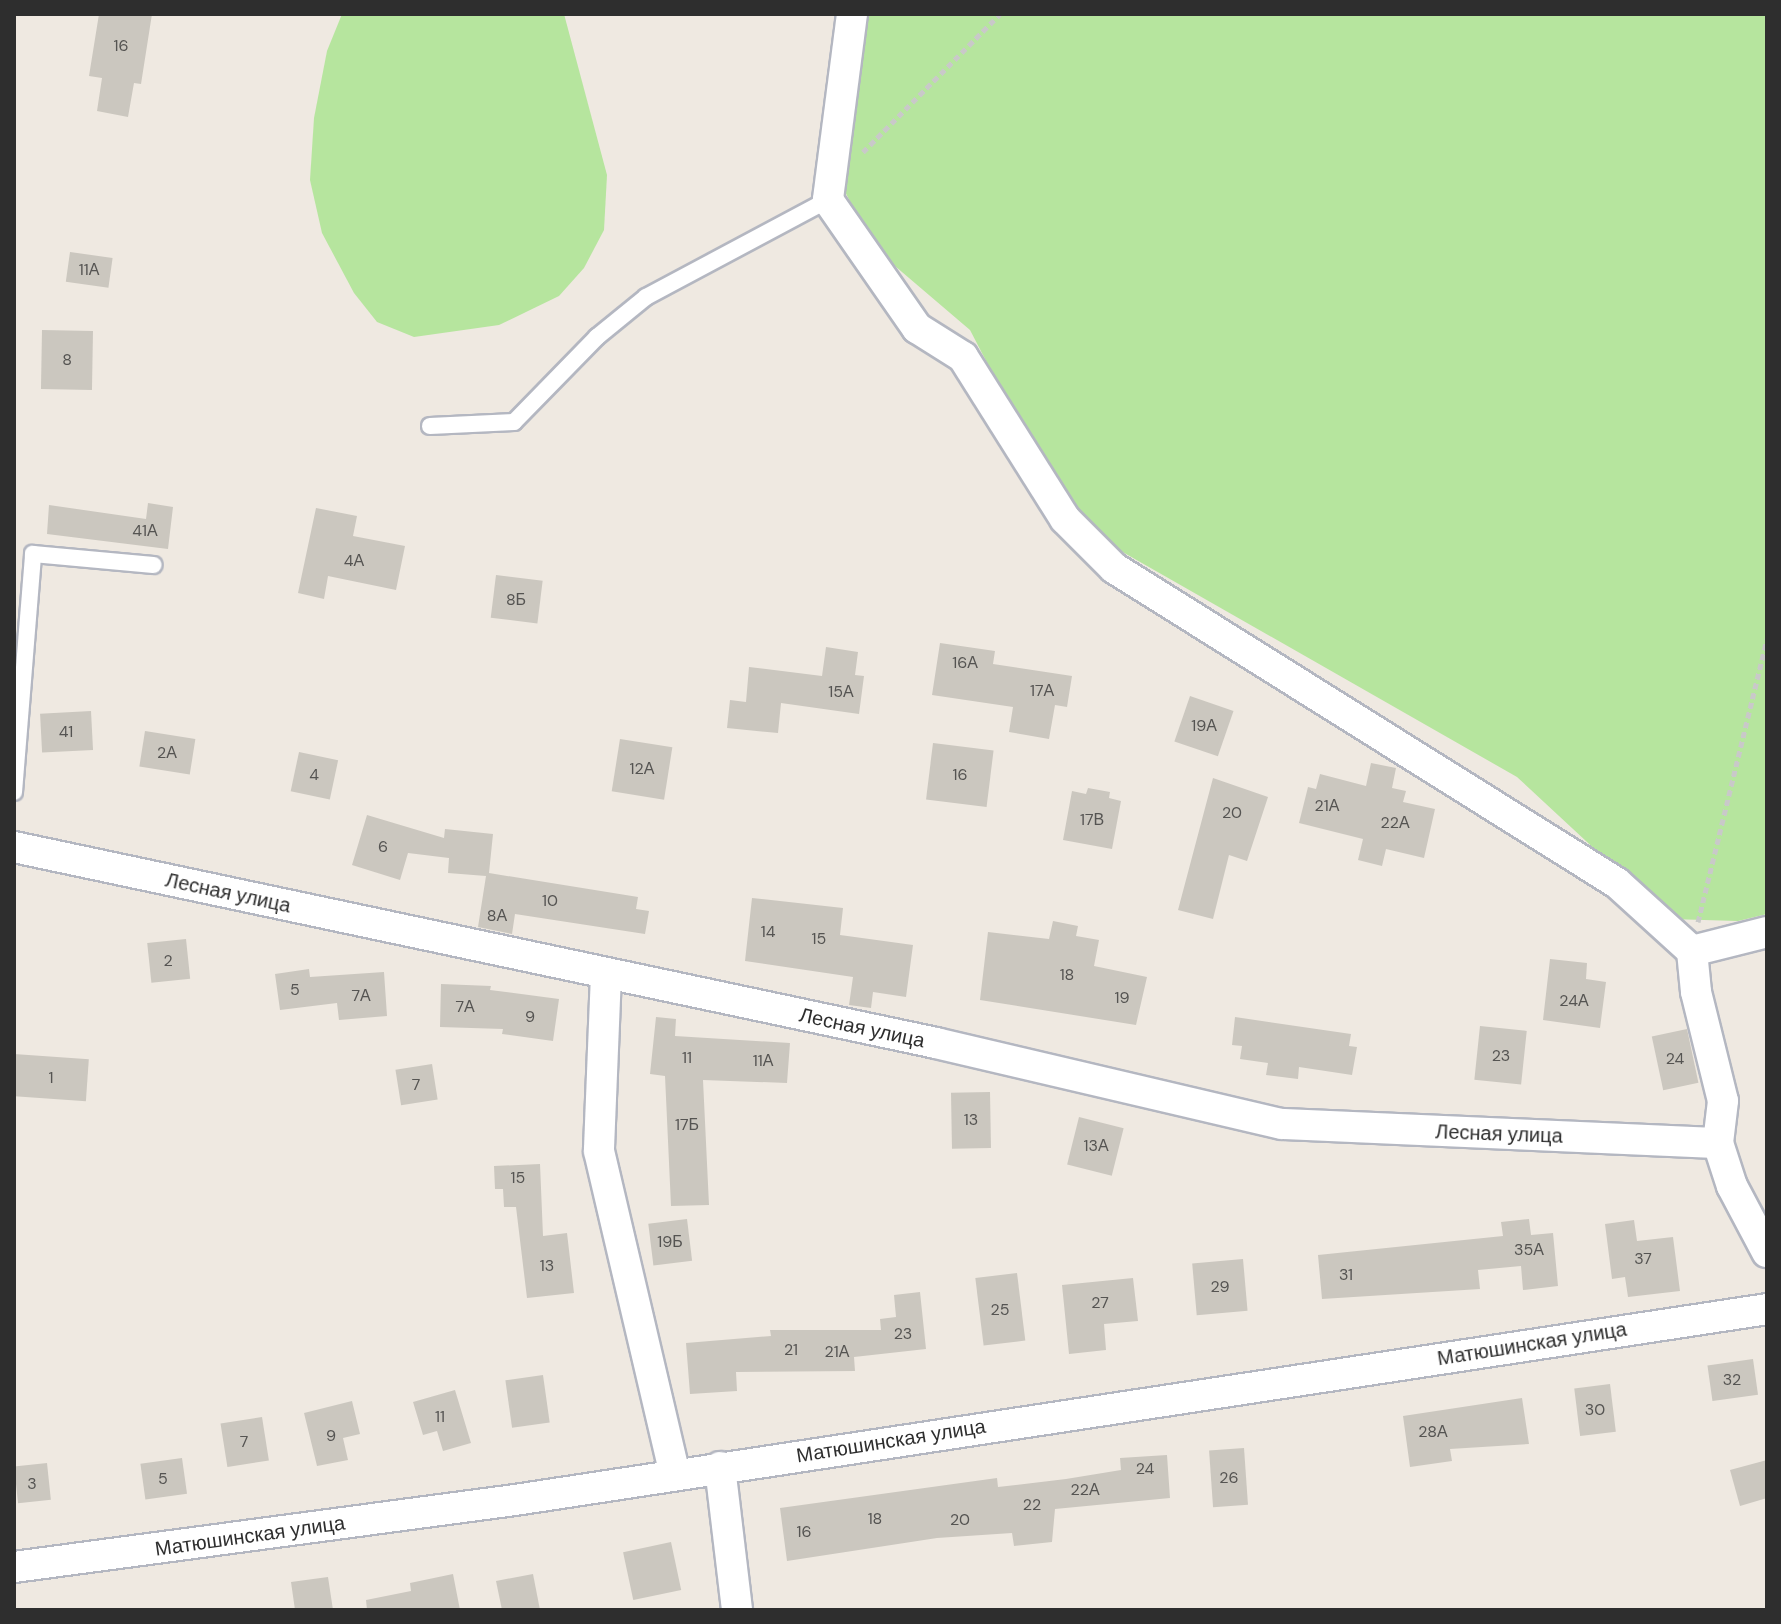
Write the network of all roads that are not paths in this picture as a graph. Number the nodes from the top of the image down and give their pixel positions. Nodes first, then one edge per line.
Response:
1 (852, 14) edge
2 (829, 192) junction
3 (430, 426) dead end
4 (153, 565) dead end
5 (14, 792) edge
6 (14, 847) edge
7 (1767, 932) edge
8 (1692, 951) junction
9 (606, 974) junction
10 (1718, 1143) junction
11 (1767, 1252) edge
12 (1767, 1309) edge
13 (720, 1467) junction
14 (675, 1474) junction
15 (14, 1567) edge
16 (737, 1610) edge

1 - 2 street
2 - 3 lane
2 - 8 street
4 - 5 lane
6 - 9 street, Лесная улица
7 - 8 street
8 - 10 street
9 - 10 street, Лесная улица
9 - 14 street
10 - 11 street
12 - 13 street, Матюшинская улица
13 - 14 street, Матюшинская улица
13 - 16 street
14 - 15 street, Матюшинская улица

